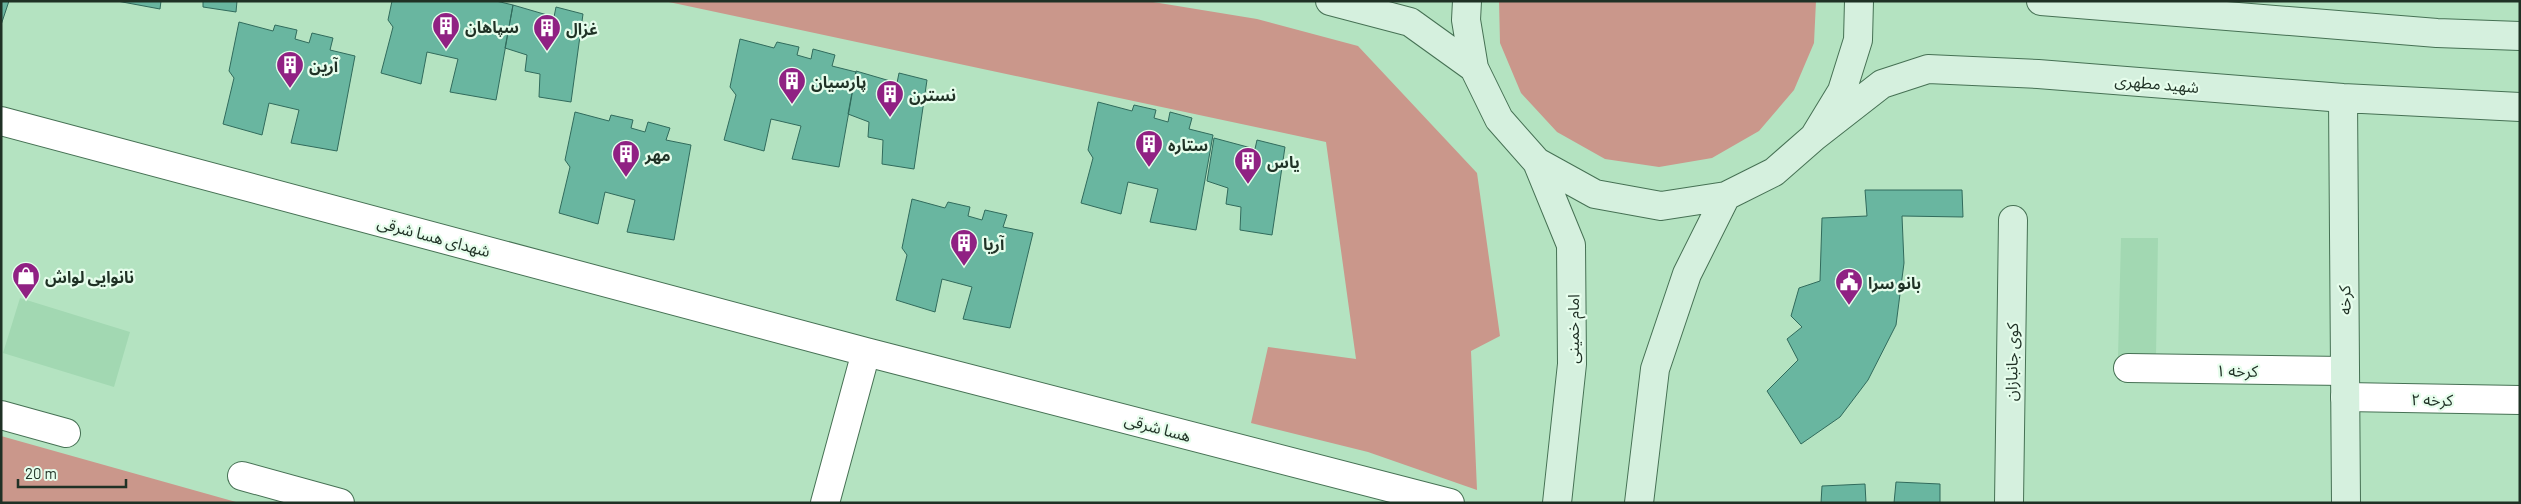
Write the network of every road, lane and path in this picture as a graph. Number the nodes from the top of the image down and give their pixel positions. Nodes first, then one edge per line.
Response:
1 (1330, 1) edge
2 (1467, 1) edge
3 (1859, 1) edge
4 (2041, 1) edge
5 (2520, 36) edge
6 (1474, 68) junction
7 (2342, 98) junction
8 (2520, 107) edge
9 (1, 121) edge
10 (1814, 137) junction
11 (1537, 162) junction
12 (1726, 196) junction
13 (2013, 220) dead end
14 (866, 352) junction
15 (2128, 368) dead end
16 (2345, 384) junction
17 (2520, 400) edge
18 (1, 415) edge
19 (66, 433) dead end
20 (242, 476) dead end
21 (340, 503) edge
22 (825, 503) edge
23 (1450, 503) edge
24 (1557, 503) edge
25 (1638, 503) edge
26 (2009, 503) edge
27 (2346, 503) edge

1 - 6 main road
2 - 6 main road
3 - 10 main road
4 - 5 main road
6 - 11 main road
7 - 8 main road, شهید مطهری
7 - 10 main road, شهید مطهری
7 - 16 main road, کرخه
9 - 14 street, شهدای هسا شرقی
10 - 12 main road
11 - 12 main road
11 - 24 main road, امام خمینی
12 - 25 main road
13 - 26 main road, کوی جانبازان
14 - 22 street
14 - 23 street, هسا شرقی
15 - 16 street, کرخه ۱
16 - 17 street, کرخه ۲
16 - 27 main road, کرخه
18 - 19 street
20 - 21 street

